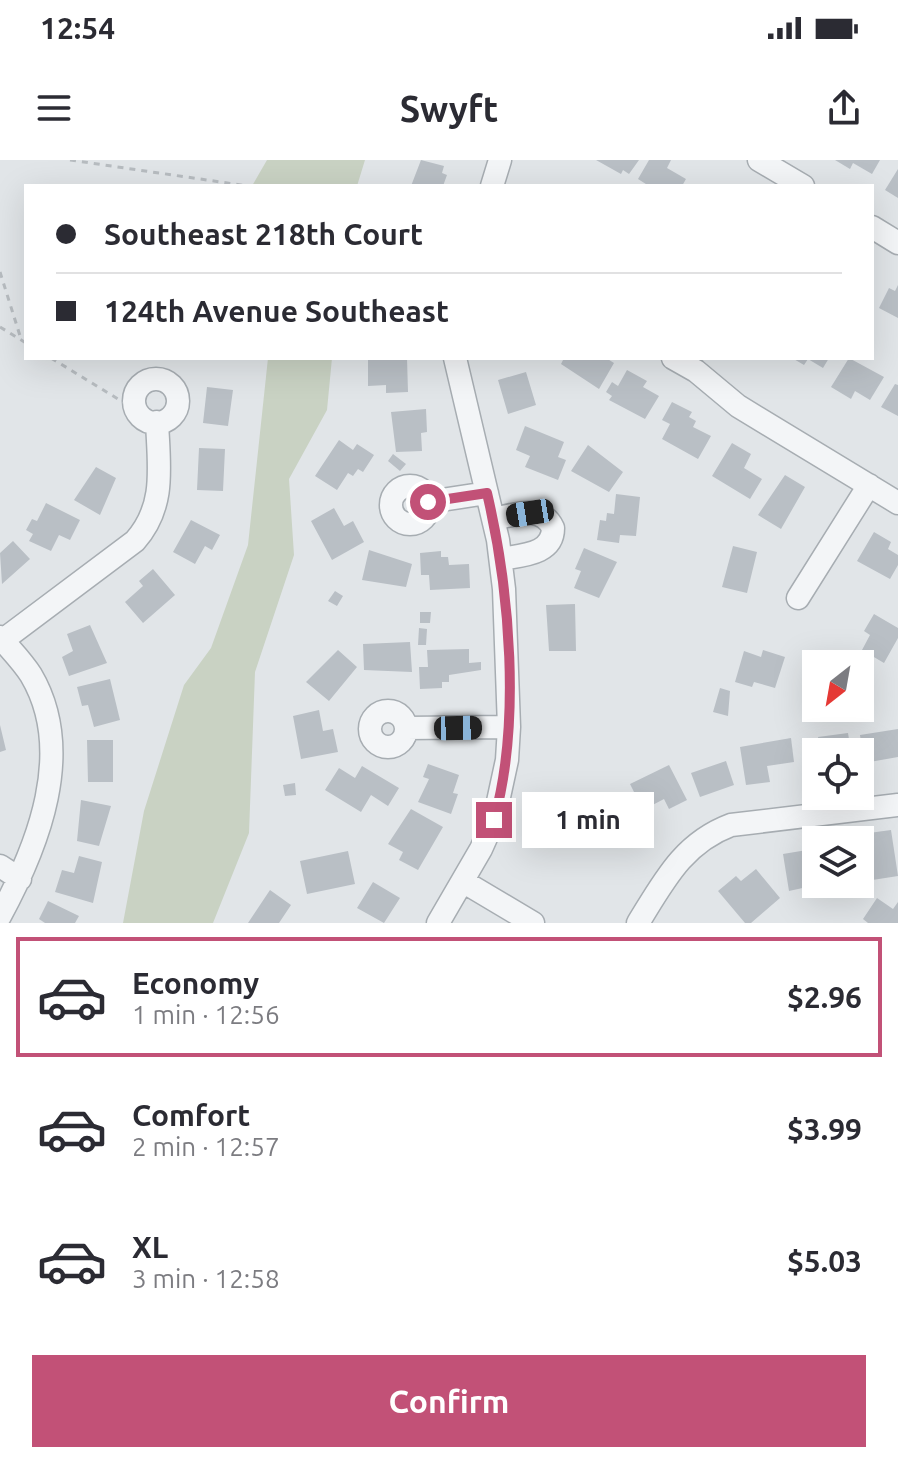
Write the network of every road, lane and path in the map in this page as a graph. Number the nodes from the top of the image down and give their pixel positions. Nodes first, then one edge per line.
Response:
1 (70, 160) edge
2 (500, 160) edge
3 (759, 160) edge
4 (234, 184) edge
5 (493, 184) edge
6 (800, 184) edge
7 (874, 228) edge
8 (898, 243) edge
9 (0, 272) edge
10 (0, 327) edge
11 (21, 339) junction
12 (24, 341) edge
13 (54, 360) edge
14 (455, 360) edge
15 (677, 360) edge
16 (136, 410) junction
17 (157, 422) junction
18 (869, 485) junction
19 (487, 493) junction
20 (428, 502) dead end
21 (898, 503) edge
22 (493, 519) junction
23 (501, 559) junction
24 (798, 598) dead end
25 (2, 639) edge
26 (509, 727) junction
27 (406, 728) dead end
28 (898, 805) edge
29 (0, 866) edge
30 (20, 879) junction
31 (464, 882) junction
32 (0, 916) edge
33 (438, 923) edge
34 (533, 923) edge
35 (638, 923) edge

1 - 4 path
2 - 5 street
3 - 6 street
7 - 8 street
9 - 11 path
10 - 11 path
11 - 12 path
13 - 16 path
14 - 19 street
15 - 18 street
16 - 17 street
16 - 17 street
17 - 25 street
18 - 21 street
18 - 24 street
19 - 20 street
19 - 22 street
22 - 23 street
22 - 23 street
23 - 26 street
25 - 30 street
26 - 27 street
26 - 31 street
28 - 35 street
29 - 30 street
30 - 32 street
31 - 33 street
31 - 34 street

